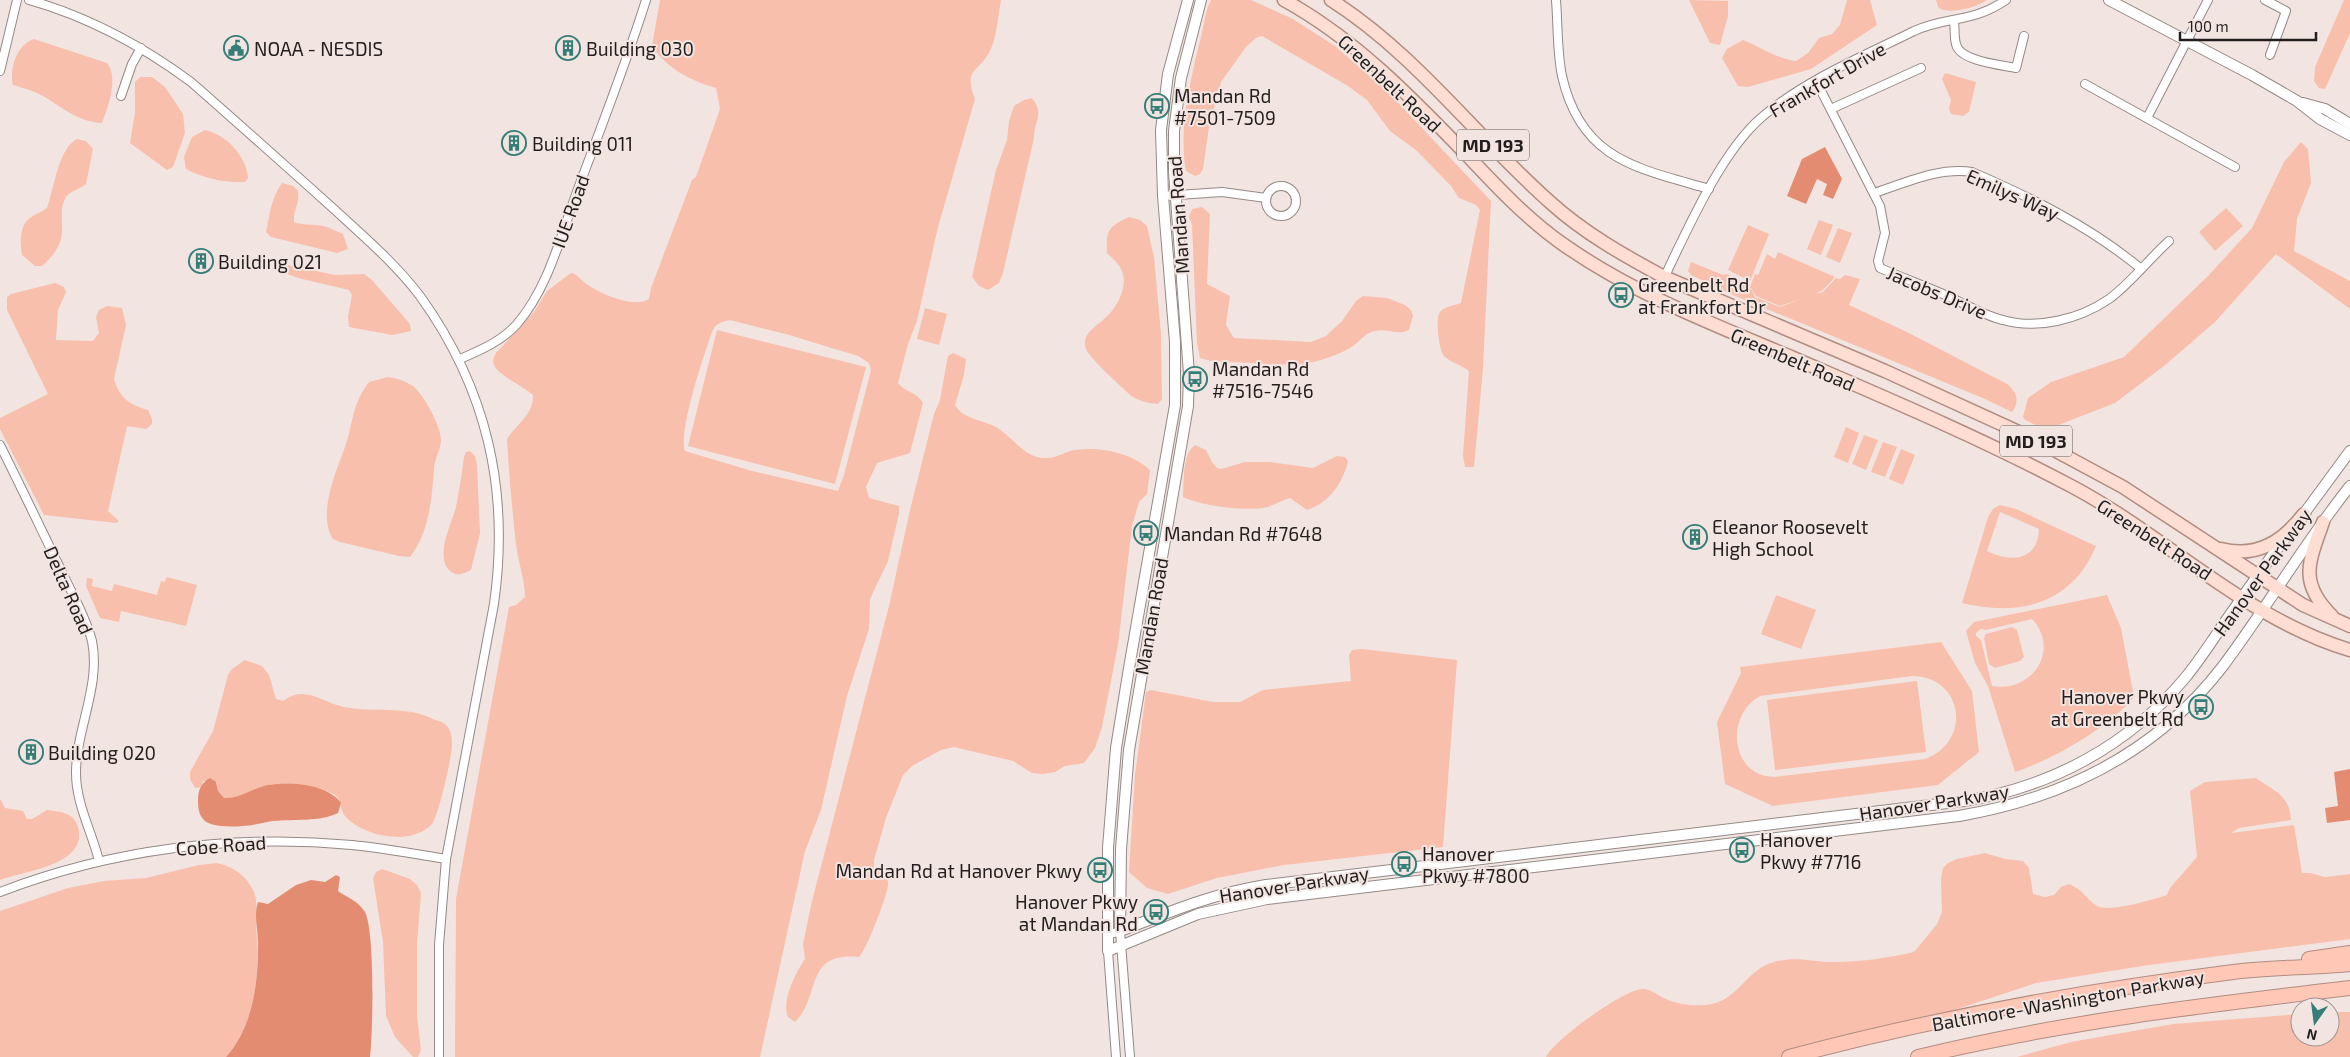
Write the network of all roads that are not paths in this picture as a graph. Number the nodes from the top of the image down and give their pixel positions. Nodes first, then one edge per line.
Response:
1 (17, 0) edge
2 (29, 0) edge
3 (646, 0) edge
4 (1188, 0) edge
5 (1201, 0) edge
6 (1284, 0) edge
7 (1331, 0) edge
8 (1556, 0) edge
9 (2006, 0) edge
10 (2109, 0) edge
11 (2208, 0) edge
12 (2265, 0) edge
13 (1954, 21) junction
14 (2024, 36) dead end
15 (2188, 42) junction
16 (141, 48) junction
17 (2270, 54) dead end
18 (1921, 68) dead end
19 (0, 71) edge
20 (1816, 81) junction
21 (2085, 84) dead end
22 (121, 96) dead end
23 (2297, 101) junction
24 (1831, 108) junction
25 (2147, 118) junction
26 (2350, 124) edge
27 (2350, 135) edge
28 (2235, 167) dead end
29 (1710, 189) junction
30 (1874, 193) junction
31 (1176, 194) junction
32 (1163, 196) junction
33 (1266, 198) dead end
34 (2169, 240) dead end
35 (2140, 268) junction
36 (1664, 277) junction
37 (1654, 299) junction
38 (460, 359) junction
39 (0, 444) edge
40 (2350, 451) edge
41 (2350, 486) edge
42 (2304, 514) junction
43 (2323, 522) junction
44 (2213, 547) junction
45 (2258, 577) junction
46 (2275, 589) junction
47 (2243, 598) junction
48 (2262, 610) junction
49 (2337, 622) junction
50 (2350, 626) edge
51 (2350, 650) edge
52 (446, 860) junction
53 (99, 862) junction
54 (0, 892) edge
55 (1120, 930) junction
56 (1108, 935) junction
57 (1121, 945) junction
58 (1108, 951) junction
59 (2350, 953) edge
60 (2350, 964) edge
61 (2234, 972) junction
62 (2350, 988) edge
63 (439, 1057) edge
64 (1116, 1057) edge
65 (1130, 1057) edge
66 (1789, 1057) edge
67 (1918, 1057) edge

1 - 19 street
2 - 16 street
3 - 38 street, IUE Road
4 - 32 street, Mandan Road
5 - 31 street, Mandan Road
6 - 37 main road, Greenbelt Road / MD 193
7 - 36 main road, Greenbelt Road / MD 193
8 - 29 street
9 - 13 street, Frankfort Drive
10 - 15 street
11 - 15 street
12 - 17 street
13 - 14 street
13 - 20 street, Frankfort Drive
15 - 23 street
15 - 25 street
16 - 22 street
16 - 38 street
18 - 24 street
20 - 24 street, Jacobs Drive
20 - 29 street, Frankfort Drive
21 - 25 street
23 - 26 street
23 - 27 street
24 - 30 street, Jacobs Drive
25 - 28 street
29 - 36 street, Frankfort Drive
30 - 35 street, Emilys Way
30 - 35 street, Jacobs Drive
31 - 32 street
31 - 33 street
31 - 55 street, Mandan Road
32 - 56 street, Mandan Road
34 - 35 street, Jacobs Drive
36 - 37 street, Frankfort Drive
36 - 44 main road, Greenbelt Road / MD 193
37 - 47 main road, Greenbelt Road / MD 193
38 - 52 street
39 - 53 street, Delta Road
40 - 42 street, Hanover Parkway
41 - 43 street, Hanover Parkway
42 - 44 main road
42 - 45 street, Hanover Parkway
43 - 46 street, Hanover Parkway
43 - 49 main road
44 - 45 main road, Greenbelt Road / MD 193
45 - 46 main road, Greenbelt Road / MD 193
45 - 47 street, Hanover Parkway
46 - 48 street, Hanover Parkway
46 - 49 main road, Greenbelt Road / MD 193
47 - 48 main road, Greenbelt Road / MD 193
47 - 55 street, Hanover Parkway
48 - 51 main road, Greenbelt Road / MD 193
48 - 57 street, Hanover Parkway
49 - 50 main road, Greenbelt Road / MD 193
52 - 53 street, Cobe Road
52 - 63 street
53 - 54 street, Cobe Road
55 - 56 street, Hanover Parkway
55 - 57 street, Mandan Road
56 - 58 street, Mandan Road
57 - 58 street, Hanover Parkway
57 - 65 street, Mandan Road
58 - 64 street, Mandan Road
59 - 61 highway
60 - 61 highway, Baltimore-Washington Parkway
61 - 66 highway, Baltimore-Washington Parkway
62 - 67 highway, Baltimore-Washington Parkway

